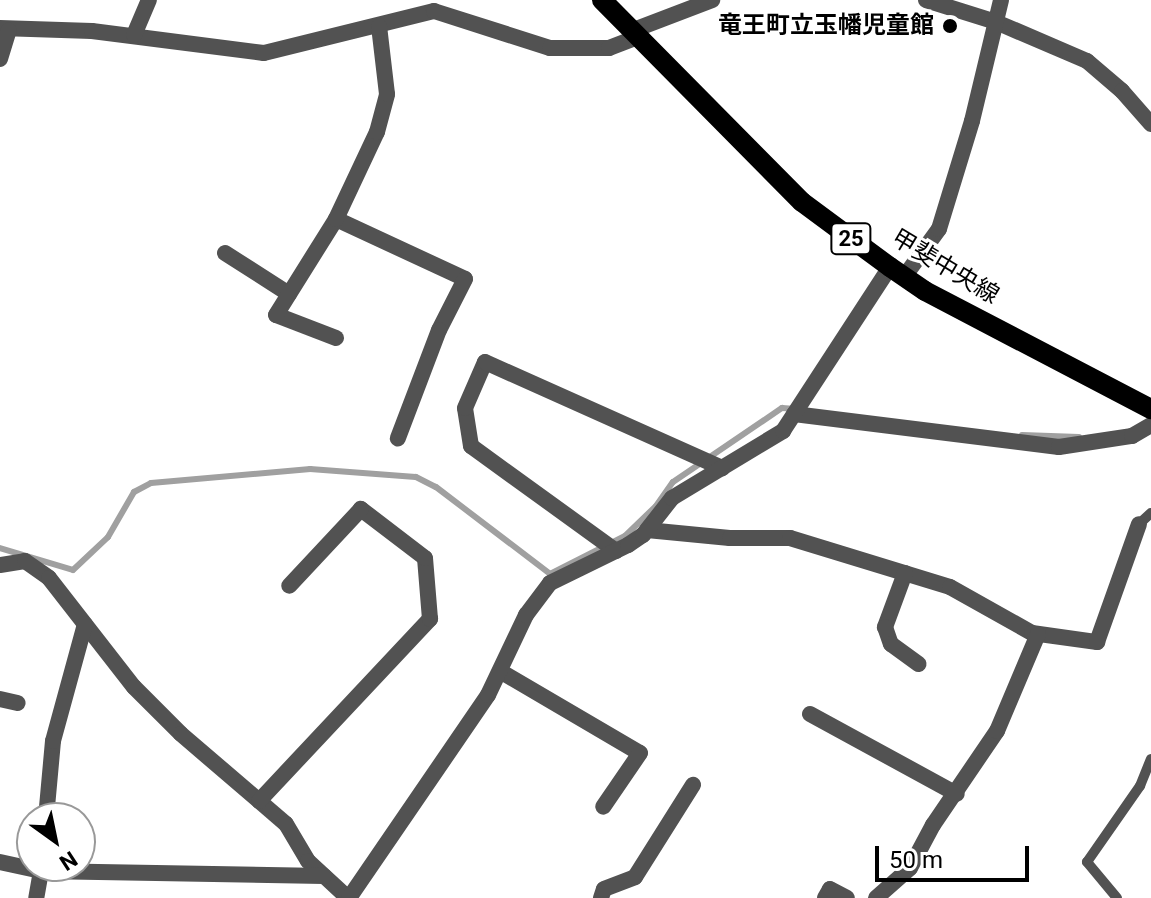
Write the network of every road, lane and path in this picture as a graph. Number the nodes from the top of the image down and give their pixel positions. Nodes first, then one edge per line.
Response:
1 (149, 0) edge
2 (602, 0) edge
3 (712, 0) edge
4 (926, 0) edge
5 (1001, 0) edge
6 (996, 22) junction
7 (379, 26) junction
8 (5, 29) edge
9 (634, 34) junction
10 (134, 35) junction
11 (0, 59) edge
12 (1151, 124) edge
13 (336, 219) junction
14 (225, 253) dead end
15 (897, 272) junction
16 (289, 294) junction
17 (336, 338) dead end
18 (1151, 409) edge
19 (794, 414) junction
20 (1151, 425) edge
21 (398, 438) dead end
22 (722, 468) junction
23 (1145, 519) edge
24 (647, 530) junction
25 (616, 551) junction
26 (0, 565) edge
27 (905, 573) junction
28 (289, 586) dead end
29 (85, 624) junction
30 (1038, 634) junction
31 (919, 664) dead end
32 (500, 671) junction
33 (0, 699) edge
34 (18, 703) dead end
35 (810, 714) dead end
36 (1151, 759) edge
37 (693, 785) dead end
38 (957, 794) junction
39 (259, 801) junction
40 (47, 802) edge
41 (603, 807) dead end
42 (96, 870) edge
43 (324, 876) junction
44 (348, 898) edge
45 (601, 898) edge
46 (825, 898) edge
47 (847, 898) edge
48 (876, 898) edge
49 (1117, 898) edge

1 - 10 street
2 - 9 main road, 甲斐中央線 / 25
3 - 9 street
4 - 6 street
5 - 6 street
6 - 12 street
6 - 15 street
7 - 9 street
7 - 10 street
7 - 13 street
8 - 10 street
8 - 11 street
9 - 15 main road, 甲斐中央線 / 25
13 - 16 street
13 - 21 street
14 - 16 street
15 - 18 main road, 甲斐中央線 / 25
15 - 19 street
16 - 17 street
19 - 20 street
19 - 22 street
22 - 24 street
22 - 25 street
23 - 30 street
24 - 25 street
24 - 27 street
25 - 32 street
26 - 29 street
27 - 30 street
27 - 31 street
28 - 39 street
29 - 39 street
29 - 40 street
30 - 38 street
32 - 41 street
32 - 44 street
33 - 34 street
35 - 38 street
36 - 49 lane
37 - 45 street
38 - 48 street
39 - 43 street
42 - 43 street
43 - 44 street
46 - 47 street

